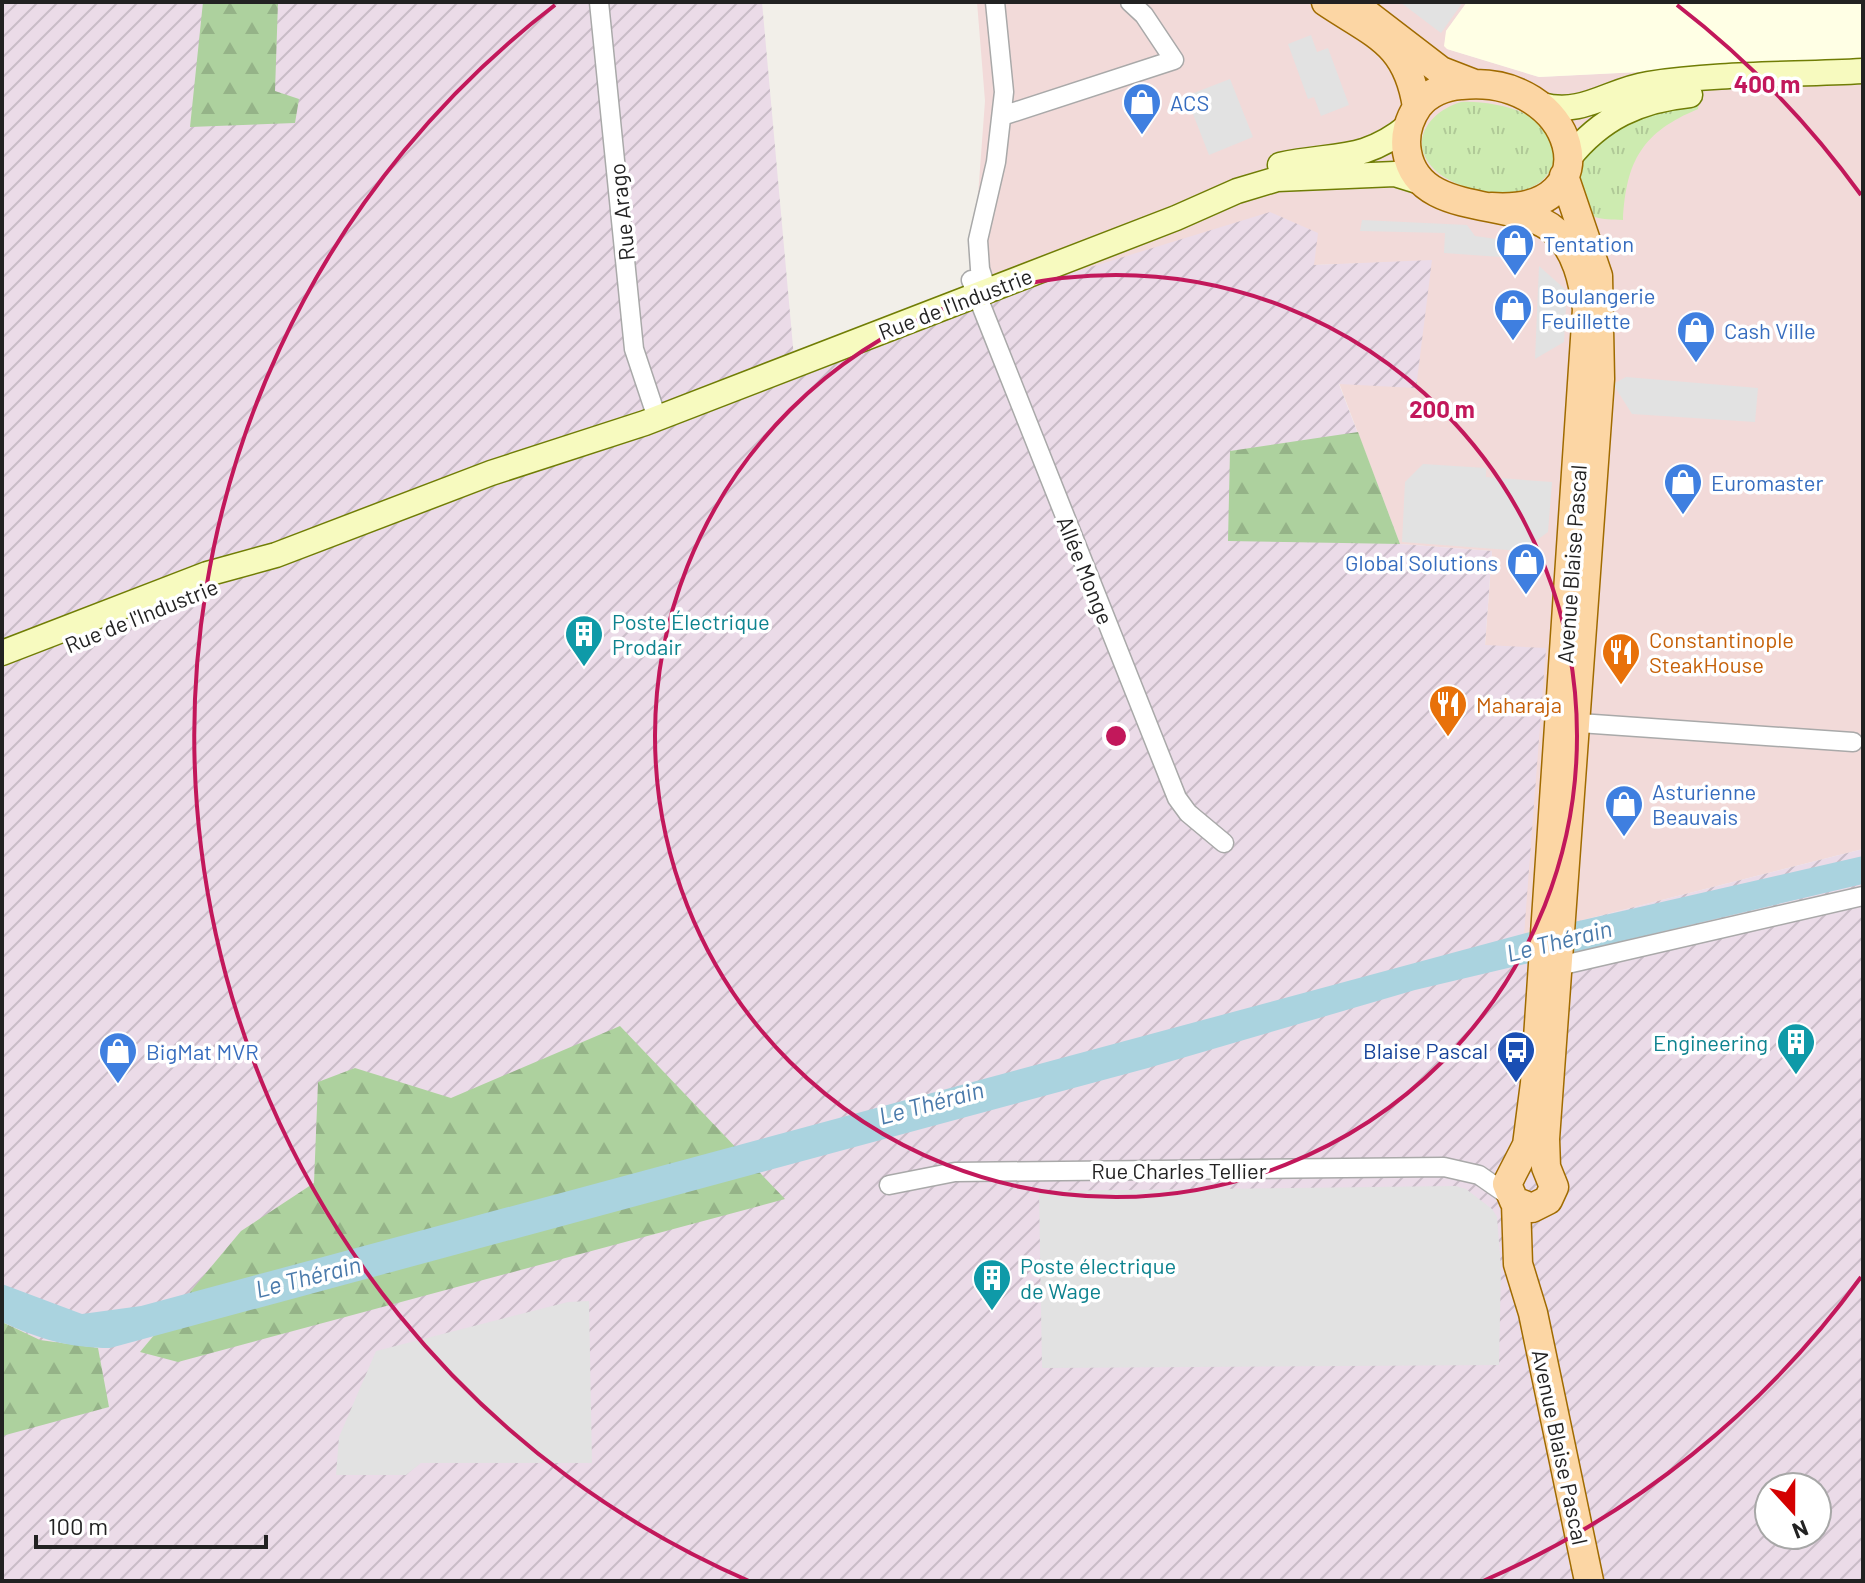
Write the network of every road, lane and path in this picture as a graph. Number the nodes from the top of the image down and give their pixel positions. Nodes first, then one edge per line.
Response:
1 (599, 2) edge
2 (995, 2) edge
3 (1130, 2) edge
4 (1326, 2) edge
5 (1351, 2) edge
6 (1863, 71) edge
7 (1481, 85) junction
8 (1863, 86) edge
9 (1542, 105) junction
10 (1002, 116) junction
11 (1413, 117) junction
12 (1567, 167) junction
13 (1424, 183) junction
14 (1491, 207) junction
15 (979, 286) junction
16 (655, 413) junction
17 (276, 555) junction
18 (2, 653) edge
19 (2, 669) edge
20 (1568, 723) junction
21 (1853, 742) dead end
22 (1224, 843) dead end
23 (1863, 896) edge
24 (1551, 965) junction
25 (1528, 1165) junction
26 (1469, 1171) junction
27 (889, 1185) dead end
28 (1523, 1202) junction
29 (1587, 1569) edge

1 - 16 street, Rue Arago
2 - 10 street, Allée Monge
3 - 10 street
4 - 11 main road
5 - 7 main road
6 - 9 street
7 - 9 main road
7 - 11 main road
8 - 12 street, Avenue Blaise Pascal
9 - 12 main road, Avenue Blaise Pascal
10 - 15 street, Allée Monge
11 - 13 main road
11 - 15 street, Rue de l'Industrie
12 - 14 main road, Avenue Blaise Pascal
12 - 20 main road, Avenue Blaise Pascal
13 - 14 main road, Avenue Blaise Pascal
13 - 15 street, Rue de l'Industrie
14 - 20 main road, Avenue Blaise Pascal
15 - 16 street, Rue de l'Industrie
15 - 22 street, Allée Monge
16 - 17 street, Rue de l'Industrie
17 - 18 street, Rue de l'Industrie
17 - 19 street, Rue de l'Industrie
20 - 21 street
20 - 24 main road, Avenue Blaise Pascal
23 - 24 street
24 - 25 main road, Avenue Blaise Pascal
25 - 26 street, Rue Charles Tellier
25 - 28 main road, Avenue Blaise Pascal
25 - 28 main road, Avenue Blaise Pascal
26 - 27 street, Rue Charles Tellier
26 - 28 street, Rue Charles Tellier
28 - 29 main road, Avenue Blaise Pascal

